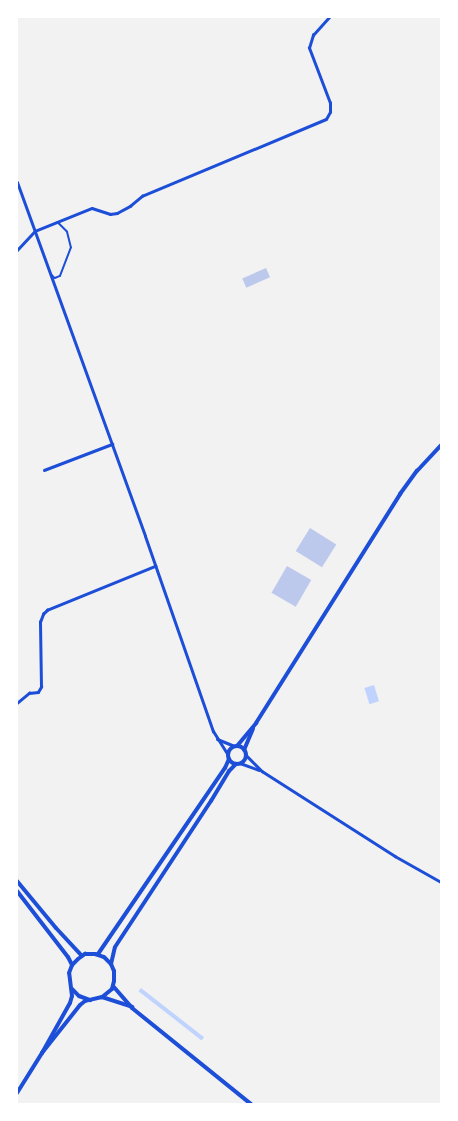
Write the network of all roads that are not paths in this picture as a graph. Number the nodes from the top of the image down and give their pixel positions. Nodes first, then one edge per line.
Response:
1 (329, 17) edge
2 (17, 182) edge
3 (57, 222) junction
4 (35, 231) junction
5 (17, 250) edge
6 (51, 274) junction
7 (112, 444) junction
8 (441, 445) edge
9 (44, 470) dead end
10 (155, 566) junction
11 (17, 703) edge
12 (256, 723) junction
13 (217, 739) junction
14 (235, 746) junction
15 (244, 750) junction
16 (246, 755) junction
17 (228, 757) junction
18 (238, 764) junction
19 (262, 771) junction
20 (17, 881) edge
21 (441, 882) edge
22 (17, 891) edge
23 (98, 954) junction
24 (82, 956) junction
25 (111, 964) junction
26 (72, 965) junction
27 (113, 986) junction
28 (71, 987) junction
29 (102, 997) junction
30 (91, 1000) junction
31 (132, 1008) junction
32 (42, 1053) junction
33 (17, 1093) edge
34 (251, 1104) edge

1 - 3 street
2 - 4 street
3 - 4 street
3 - 6 lane
4 - 5 street
4 - 6 street
6 - 7 street
7 - 9 street
7 - 10 street
8 - 12 main road
10 - 11 street
10 - 13 street
12 - 14 main road
12 - 15 main road
13 - 14 street
13 - 17 street
14 - 15 main road
14 - 17 main road
15 - 16 main road
16 - 18 main road
16 - 19 street
17 - 18 main road
17 - 23 main road
18 - 19 street
18 - 25 main road
19 - 21 street
20 - 24 main road
22 - 26 main road
23 - 24 main road
23 - 25 main road
24 - 26 main road
25 - 27 main road
26 - 28 main road
27 - 29 main road
27 - 31 main road
28 - 30 main road
28 - 32 main road
29 - 30 main road
29 - 31 main road
30 - 32 main road
31 - 34 main road
32 - 33 main road

